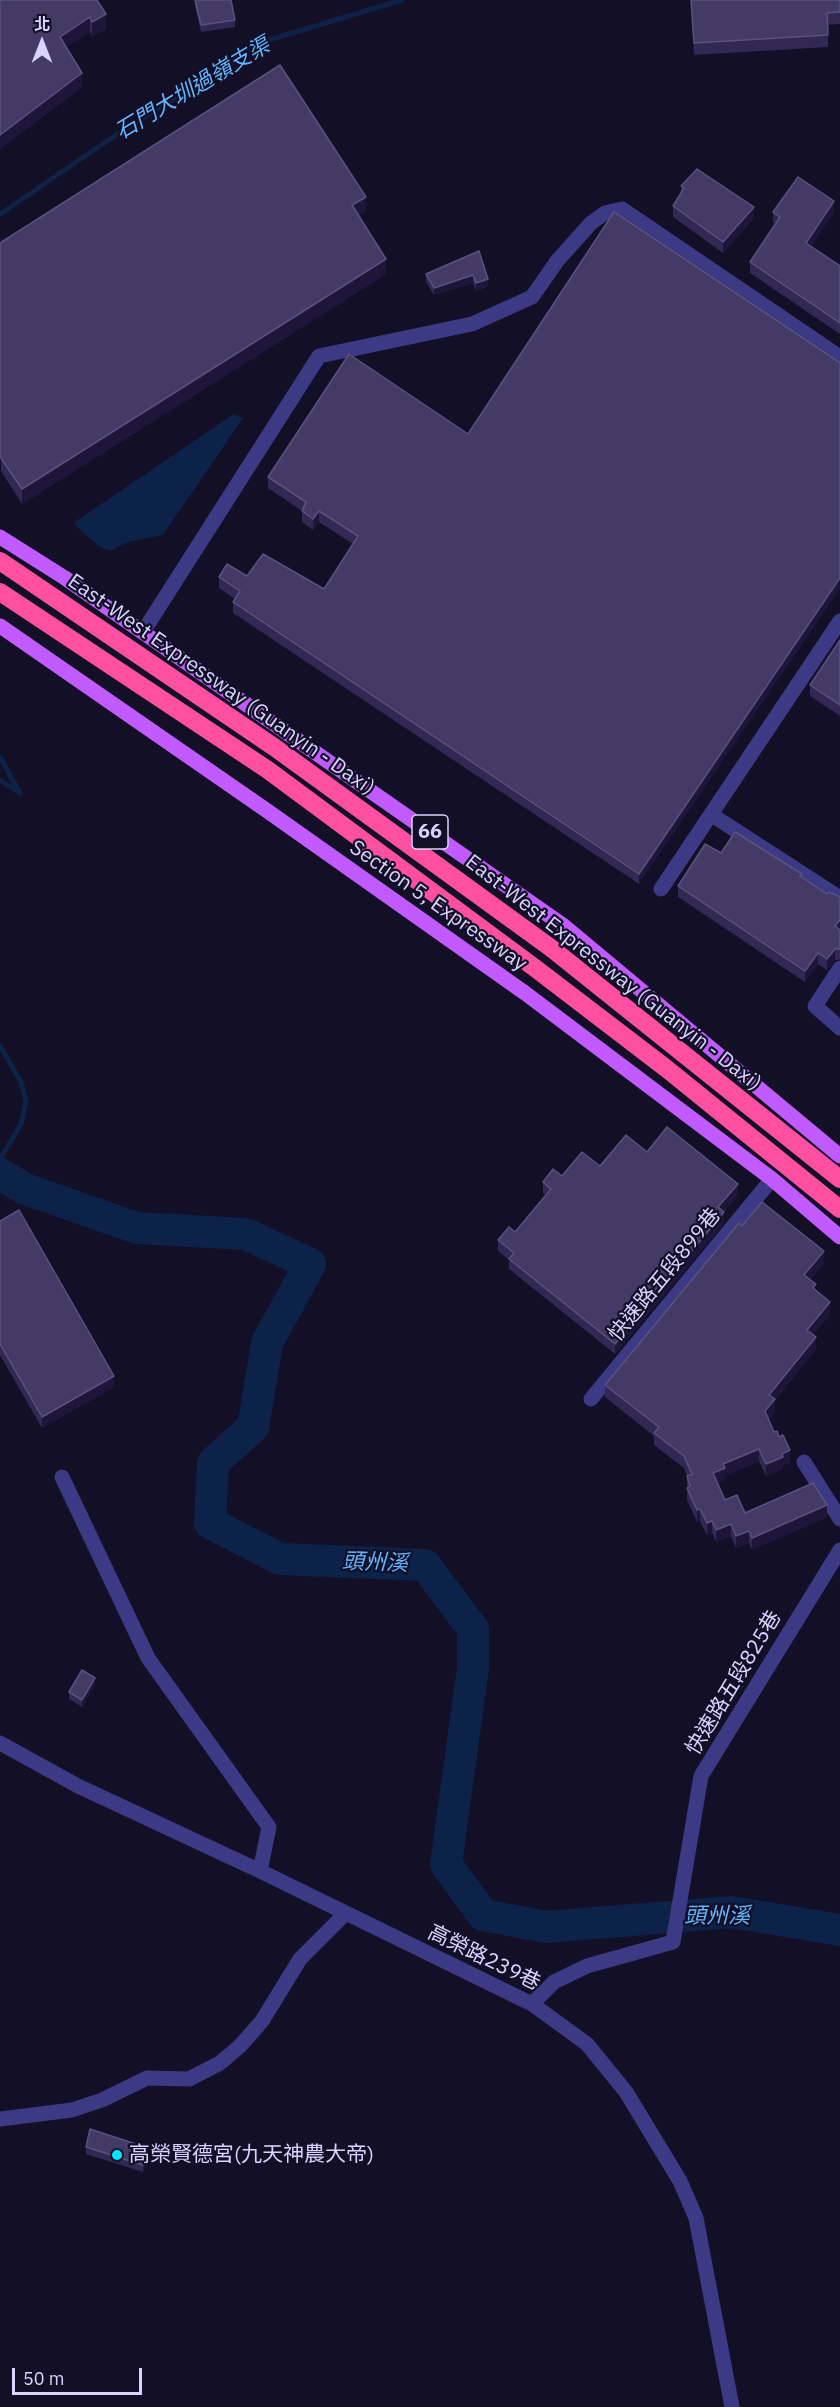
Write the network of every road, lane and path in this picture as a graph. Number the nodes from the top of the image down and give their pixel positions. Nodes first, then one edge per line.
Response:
1 (840, 357) edge
2 (0, 537) edge
3 (0, 561) edge
4 (0, 592) edge
5 (840, 621) edge
6 (0, 626) edge
7 (143, 632) junction
8 (712, 815) junction
9 (661, 889) dead end
10 (840, 898) edge
11 (840, 968) edge
12 (840, 1028) edge
13 (840, 1156) edge
14 (772, 1179) junction
15 (840, 1179) edge
16 (840, 1209) edge
17 (840, 1237) edge
18 (591, 1399) dead end
19 (804, 1462) dead end
20 (62, 1477) dead end
21 (840, 1519) edge
22 (840, 1550) edge
23 (0, 1743) edge
24 (260, 1870) junction
25 (345, 1914) junction
26 (532, 2004) junction
27 (0, 2119) edge
28 (732, 2407) edge

1 - 7 street
2 - 7 main road, 66
3 - 15 highway, East-West Expressway (Guanyin - Daxi) / 66
4 - 16 highway, East-West Expressway (Guanyin - Daxi) / 66
5 - 8 street
6 - 14 main road, Section 5, Expressway
7 - 13 main road, 66
8 - 9 street
8 - 10 street
11 - 12 street
14 - 17 main road, Section 5, Expressway
14 - 18 street, 快速路五段899巷
19 - 21 street
20 - 24 street
22 - 26 street, 快速路五段825巷
23 - 24 street, 高榮路239巷
24 - 25 street, 高榮路239巷
25 - 26 street, 高榮路239巷
25 - 27 street
26 - 28 street, 高榮路239巷

